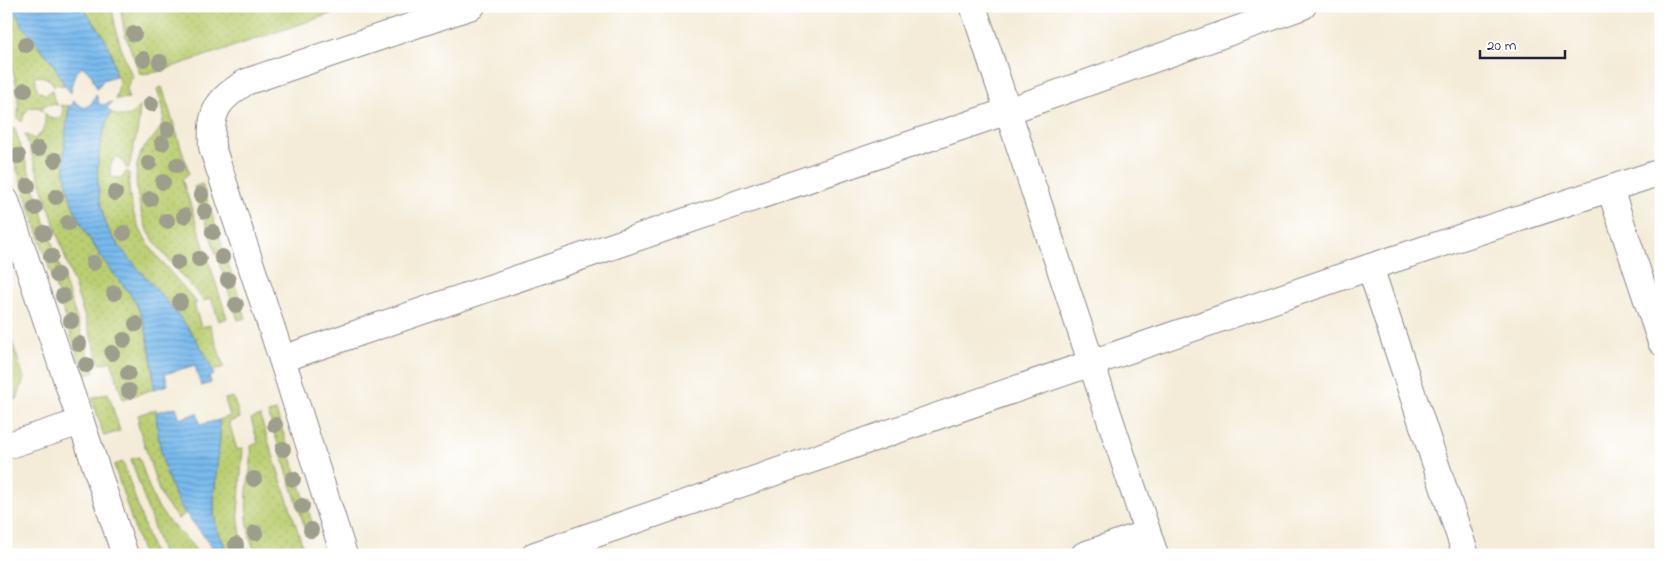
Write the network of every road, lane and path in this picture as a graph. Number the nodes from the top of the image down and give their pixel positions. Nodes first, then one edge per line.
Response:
1 (472, 6) edge
2 (973, 6) edge
3 (1303, 6) edge
4 (1008, 111) junction
5 (1661, 172) edge
6 (1610, 189) junction
7 (6, 201) edge
8 (1370, 267) junction
9 (1661, 342) edge
10 (282, 359) junction
11 (1092, 364) junction
12 (81, 422) junction
13 (6, 446) edge
14 (1151, 544) edge
15 (125, 555) edge
16 (344, 555) edge
17 (535, 555) edge
18 (1084, 555) edge
19 (1466, 555) edge

1 - 10 street
2 - 4 street
3 - 4 street
4 - 10 street
4 - 11 street
5 - 6 street
6 - 8 street
6 - 9 street
7 - 12 street
8 - 11 street
8 - 19 street
10 - 16 street
11 - 14 street
11 - 17 street
12 - 13 street
12 - 15 street
14 - 18 street

